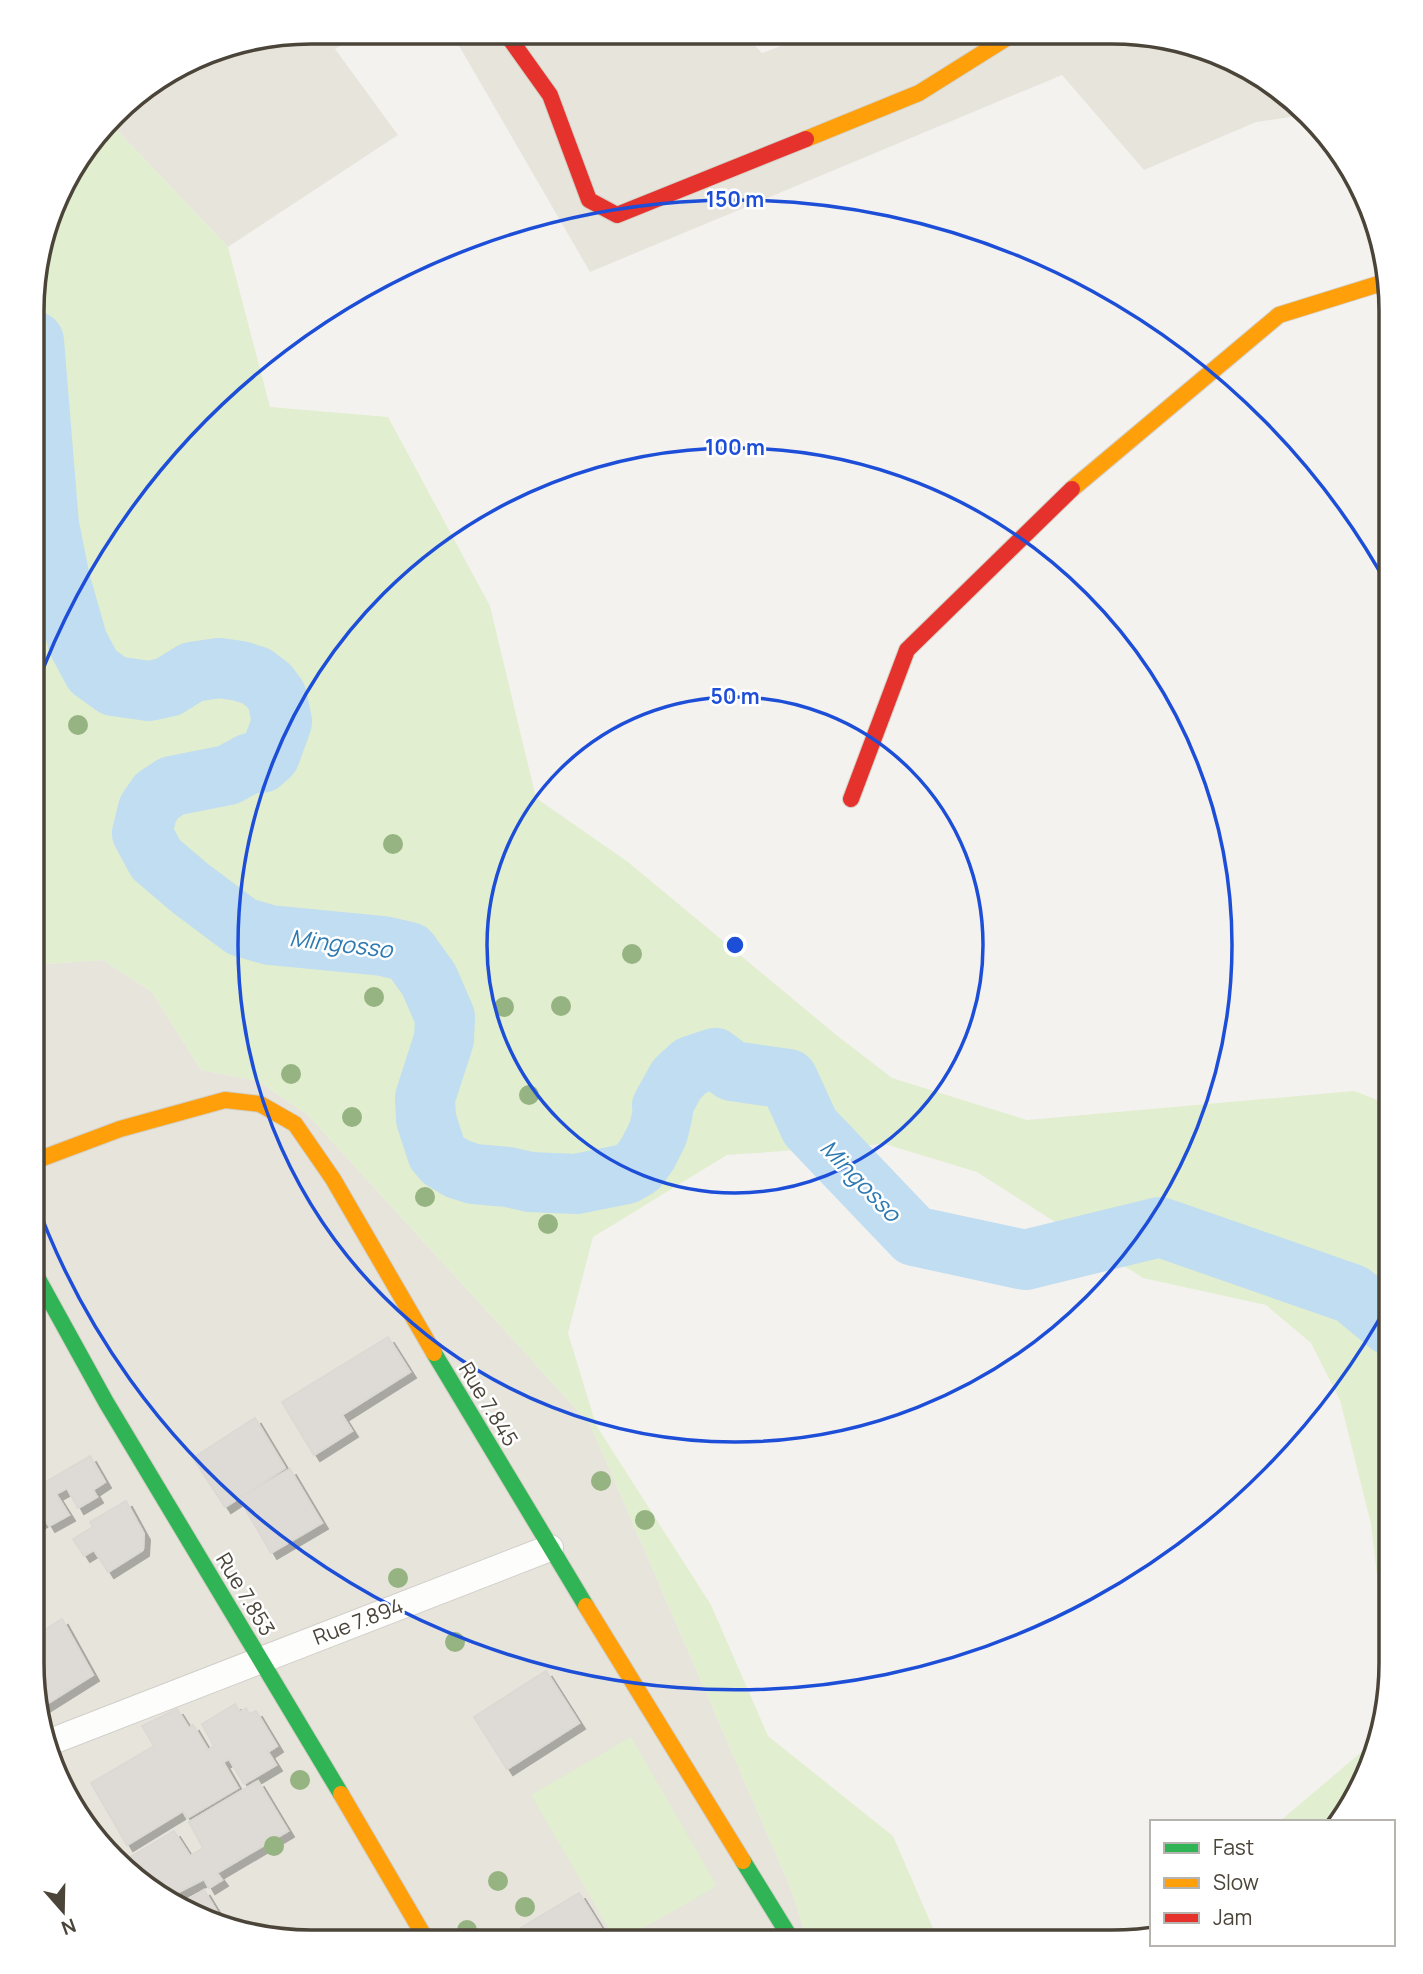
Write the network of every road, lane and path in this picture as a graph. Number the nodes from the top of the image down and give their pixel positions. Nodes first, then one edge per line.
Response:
1 (514, 44) edge
2 (997, 44) edge
3 (1378, 284) edge
4 (851, 799) dead end
5 (44, 1158) edge
6 (44, 1290) edge
7 (550, 1548) junction
8 (261, 1659) junction
9 (55, 1740) edge
10 (421, 1930) edge
11 (786, 1930) edge

1 - 2 street
3 - 4 street
5 - 7 street, Rue 7.845
6 - 8 street, Rue 7.853
7 - 8 street, Rue 7.894
7 - 11 street, Rue 7.845
8 - 9 street, Rue 7.894
8 - 10 street, Rue 7.853

